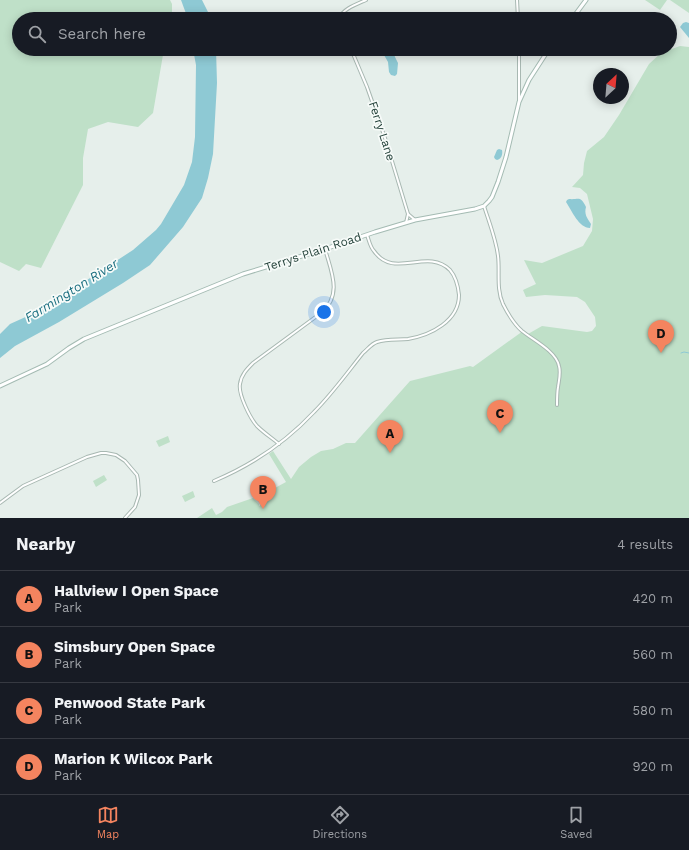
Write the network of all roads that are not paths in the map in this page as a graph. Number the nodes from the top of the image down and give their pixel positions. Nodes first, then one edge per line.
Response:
1 (366, 0) edge
2 (517, 0) edge
3 (586, 0) edge
4 (344, 12) edge
5 (518, 12) edge
6 (577, 12) edge
7 (354, 56) edge
8 (518, 56) edge
9 (545, 56) edge
10 (519, 89) junction
11 (524, 90) junction
12 (519, 102) junction
13 (484, 206) junction
14 (408, 214) junction
15 (415, 220) junction
16 (406, 223) junction
17 (367, 235) junction
18 (324, 249) junction
19 (0, 386) edge
20 (557, 405) dead end
21 (279, 444) junction
22 (214, 481) dead end
23 (0, 503) edge
24 (125, 518) edge

1 - 4 street
2 - 5 street
3 - 6 street
7 - 14 street, Ferry Lane
8 - 10 street
9 - 11 street
10 - 11 street
10 - 12 street
11 - 12 street
12 - 13 street
13 - 15 street, Terrys Plain Road
13 - 20 street
14 - 15 street
14 - 16 street, Ferry Lane
15 - 16 street, Terrys Plain Road
16 - 17 street, Terrys Plain Road
17 - 18 street, Terrys Plain Road
17 - 21 street
18 - 19 street, Terrys Plain Road
18 - 21 street
21 - 22 street
23 - 24 street

